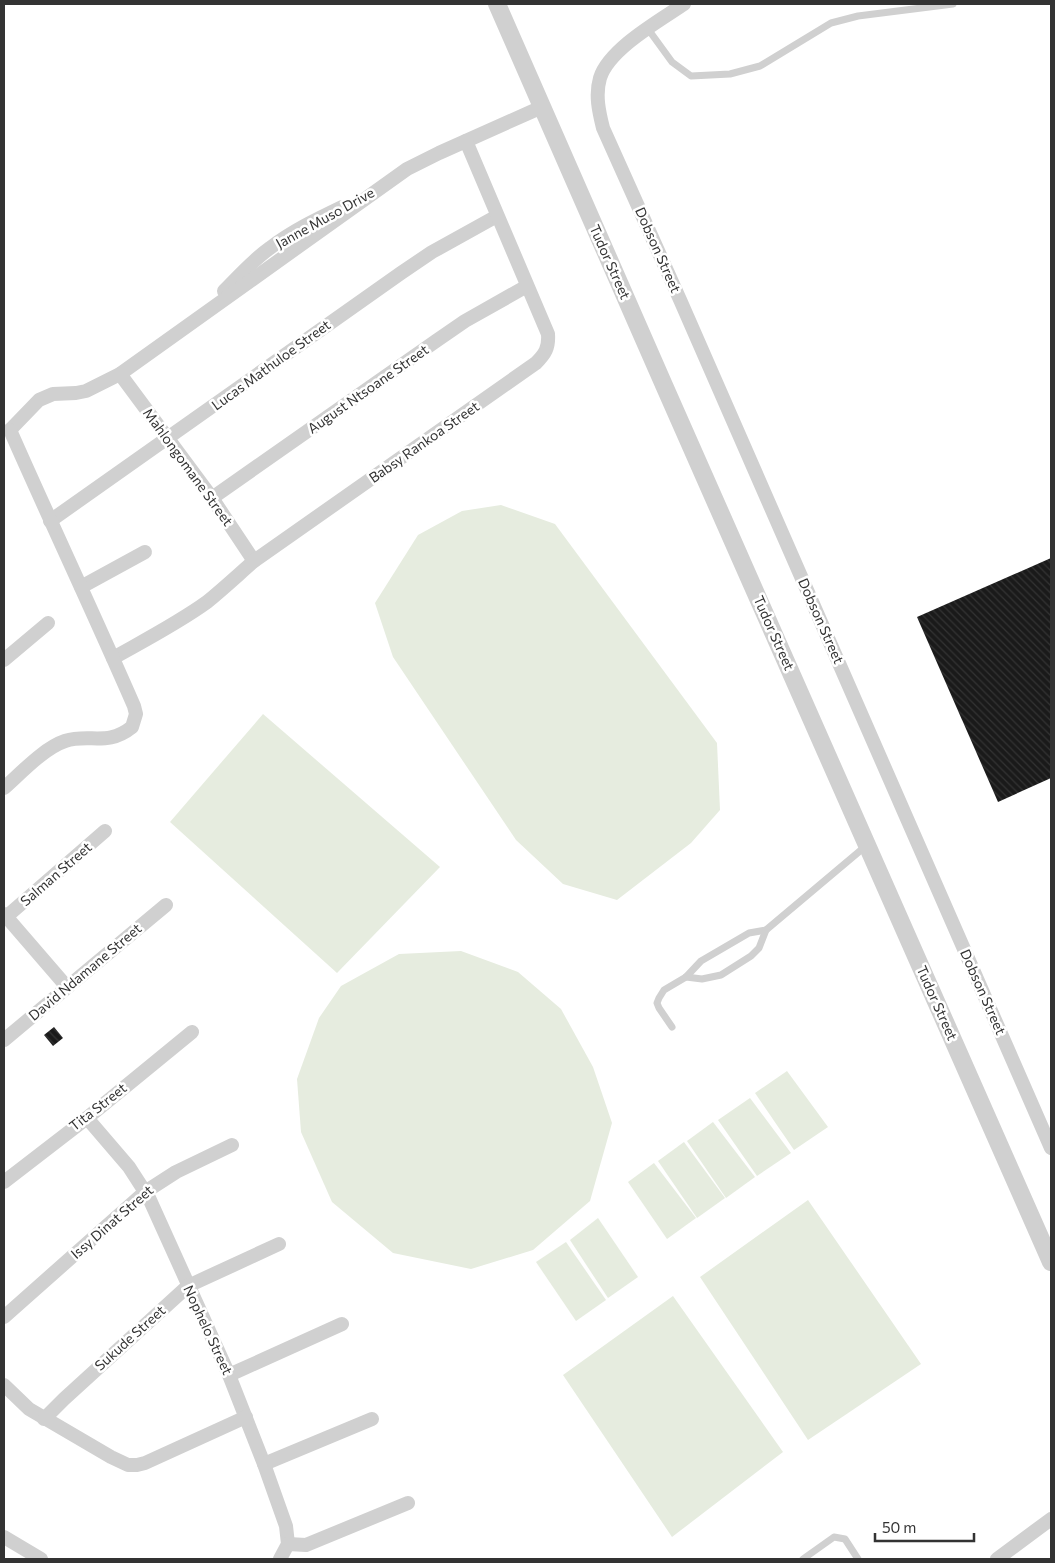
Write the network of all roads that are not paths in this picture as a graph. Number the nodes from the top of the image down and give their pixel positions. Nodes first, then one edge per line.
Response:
1 (497, 4) edge
2 (684, 4) edge
3 (953, 4) edge
4 (648, 29) junction
5 (542, 107) junction
6 (466, 141) junction
7 (498, 216) junction
8 (527, 286) junction
9 (120, 374) junction
10 (7, 431) edge
11 (168, 439) junction
12 (212, 498) junction
13 (50, 521) junction
14 (145, 552) dead end
15 (254, 561) junction
16 (80, 587) junction
17 (48, 623) dead end
18 (114, 658) junction
19 (4, 660) edge
20 (4, 788) edge
21 (105, 831) dead end
22 (867, 845) junction
23 (166, 905) dead end
24 (5, 915) edge
25 (766, 930) junction
26 (686, 977) junction
27 (67, 987) junction
28 (672, 1027) dead end
29 (192, 1032) dead end
30 (4, 1040) edge
31 (87, 1118) junction
32 (232, 1145) dead end
33 (1051, 1148) edge
34 (4, 1182) edge
35 (145, 1192) junction
36 (279, 1244) dead end
37 (1051, 1262) edge
38 (188, 1286) junction
39 (4, 1317) edge
40 (342, 1324) dead end
41 (229, 1376) junction
42 (4, 1385) edge
43 (246, 1417) junction
44 (44, 1419) junction
45 (372, 1419) dead end
46 (264, 1464) junction
47 (408, 1503) dead end
48 (1051, 1519) edge
49 (4, 1537) edge
50 (288, 1544) junction
51 (41, 1559) edge
52 (280, 1559) edge
53 (803, 1559) edge
54 (858, 1559) edge
55 (997, 1559) edge

1 - 5 street, Tudor Street
2 - 4 street
3 - 4 lane
4 - 33 street, Dobson Street
5 - 6 street, Janne Muso Drive
5 - 22 street, Tudor Street
6 - 7 street, Babsy Rankoa Street
6 - 9 street, Janne Muso Drive
7 - 8 street, Babsy Rankoa Street
7 - 11 street, Lucas Mathuloe Street
8 - 12 street, August Ntsoane Street
8 - 15 street, Babsy Rankoa Street
9 - 10 street, Janne Muso Drive
9 - 11 street, Mahlongomane Street
10 - 13 street
11 - 12 street, Mahlongomane Street
11 - 13 street, Lucas Mathuloe Street
12 - 15 street, Mahlongomane Street
13 - 16 street
14 - 16 street
15 - 18 street, Babsy Rankoa Street
16 - 18 street
17 - 19 street
18 - 20 street
21 - 24 street, Salman Street
22 - 25 lane
22 - 37 street, Tudor Street
23 - 27 street, David Ndamane Street
24 - 27 street
25 - 26 lane
25 - 26 lane
26 - 28 lane
27 - 30 street, David Ndamane Street
29 - 31 street, Tita Street
31 - 34 street, Tita Street
31 - 35 street, Nophelo Street
32 - 35 street, Issy Dinat Street
35 - 38 street, Nophelo Street
35 - 39 street, Issy Dinat Street
36 - 38 street, Sukude Street
38 - 41 street, Nophelo Street
38 - 44 street, Sukude Street
40 - 41 street
41 - 43 street, Nophelo Street
42 - 44 street
43 - 44 street
43 - 46 street, Nophelo Street
45 - 46 street
46 - 50 street, Nophelo Street
47 - 50 street
48 - 55 street
49 - 51 street
50 - 52 street
53 - 54 lane

